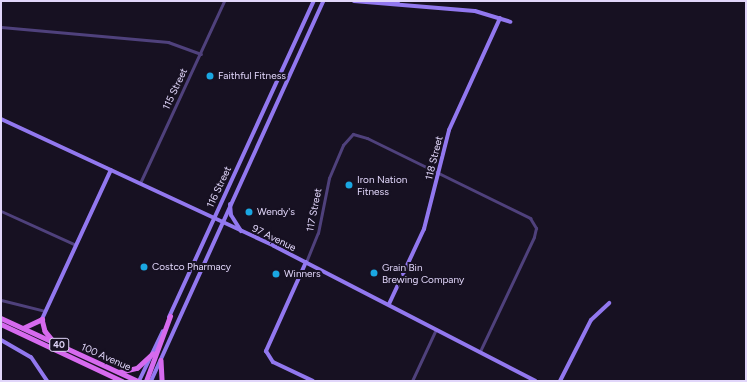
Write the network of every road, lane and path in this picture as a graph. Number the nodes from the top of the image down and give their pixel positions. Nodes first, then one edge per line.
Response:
1 (224, 1) edge
2 (314, 1) edge
3 (323, 1) edge
4 (354, 1) edge
5 (386, 1) edge
6 (406, 5) junction
7 (500, 18) junction
8 (510, 22) dead end
9 (1, 27) edge
10 (200, 54) junction
11 (1, 120) edge
12 (111, 170) junction
13 (438, 172) junction
14 (140, 183) junction
15 (230, 202) junction
16 (1, 211) edge
17 (214, 217) junction
18 (222, 221) junction
19 (241, 231) junction
20 (76, 245) junction
21 (306, 262) junction
22 (1, 300) edge
23 (609, 303) dead end
24 (389, 304) junction
25 (45, 311) junction
26 (170, 316) junction
27 (1, 318) edge
28 (42, 320) junction
29 (1, 324) edge
30 (22, 328) junction
31 (436, 329) junction
32 (1, 340) edge
33 (56, 344) junction
34 (480, 351) junction
35 (152, 354) junction
36 (161, 360) junction
37 (97, 369) junction
38 (117, 372) junction
39 (47, 381) edge
40 (114, 381) edge
41 (122, 381) edge
42 (138, 381) edge
43 (146, 381) edge
44 (151, 381) edge
45 (162, 381) edge
46 (313, 381) edge
47 (412, 381) edge
48 (535, 381) edge
49 (560, 381) edge

1 - 10 street, 115 Street
2 - 17 street, 116 Street
3 - 15 street, 116 Street
4 - 6 street
5 - 6 street
6 - 7 street
7 - 8 street
7 - 13 street, 118 Street
9 - 10 street
10 - 14 street, 115 Street
11 - 12 street, 97 Avenue
12 - 14 street, 97 Avenue
12 - 20 street
13 - 21 street, 117 Street
13 - 24 street, 118 Street
13 - 34 street
14 - 17 street, 97 Avenue
15 - 18 street, 116 Street
15 - 19 street
16 - 20 street
17 - 18 street, 97 Avenue
17 - 26 street, 116 Street
18 - 19 street, 97 Avenue
18 - 36 street, 116 Street
19 - 21 street, 97 Avenue
20 - 25 street
21 - 24 street, 97 Avenue
21 - 46 street, 117 Street
22 - 25 street
23 - 49 street
24 - 31 street, 97 Avenue
25 - 28 street
26 - 35 street, 116 Street
26 - 43 main road
27 - 30 main road, 100 Avenue / 40
28 - 30 main road
28 - 33 main road
29 - 37 main road, 100 Avenue / 40
30 - 33 main road, 100 Avenue / 40
31 - 34 street, 97 Avenue
31 - 47 street
32 - 39 street
33 - 38 main road, 100 Avenue / 40
34 - 48 street, 97 Avenue
35 - 38 main road
35 - 42 street, 116 Street
36 - 44 street, 116 Street
36 - 45 main road
37 - 40 main road
37 - 41 main road, 100 Avenue / 40
38 - 42 main road, 100 Avenue / 40

